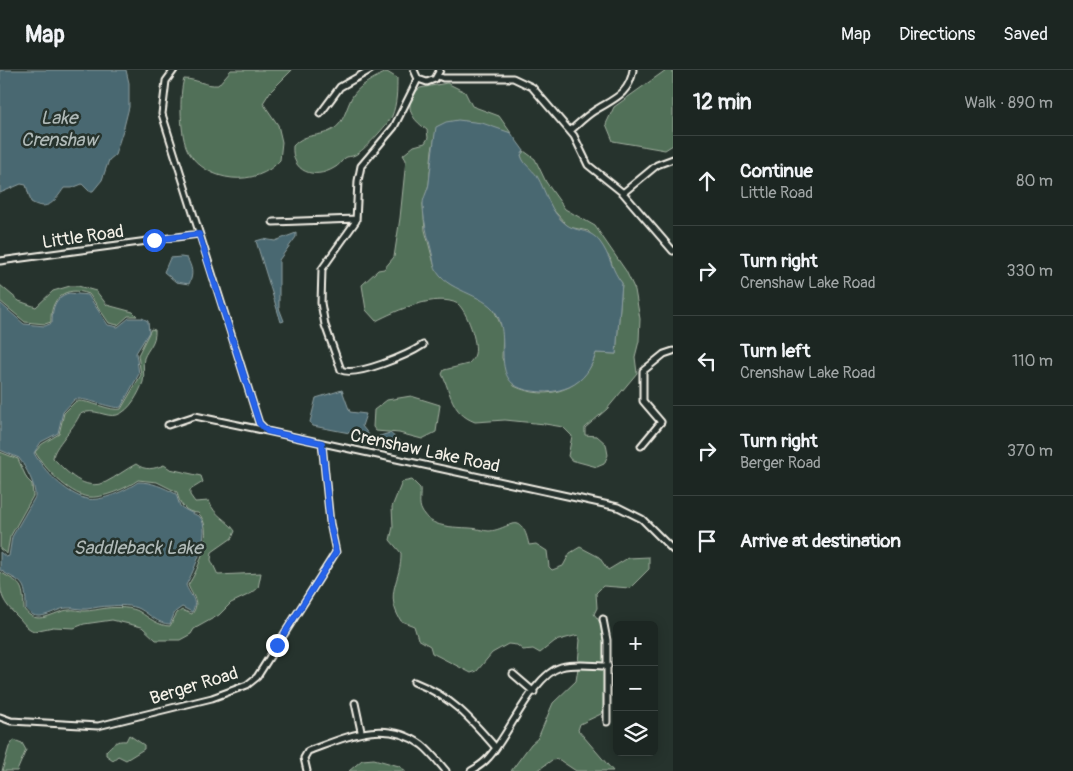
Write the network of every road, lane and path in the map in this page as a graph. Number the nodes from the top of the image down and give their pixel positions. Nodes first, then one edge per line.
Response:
1 (174, 70) edge
2 (370, 70) edge
3 (414, 70) edge
4 (633, 70) edge
5 (439, 73) edge
6 (418, 79) junction
7 (320, 114) dead end
8 (570, 131) junction
9 (673, 159) edge
10 (623, 192) junction
11 (356, 219) junction
12 (273, 222) dead end
13 (199, 234) junction
14 (673, 251) edge
15 (0, 261) edge
16 (423, 345) dead end
17 (673, 351) edge
18 (168, 425) dead end
19 (267, 431) junction
20 (322, 443) junction
21 (641, 446) dead end
22 (673, 550) edge
23 (603, 619) dead end
24 (608, 666) junction
25 (513, 674) dead end
26 (414, 682) dead end
27 (534, 692) junction
28 (355, 703) dead end
29 (0, 717) edge
30 (607, 722) dead end
31 (361, 731) junction
32 (496, 748) junction
33 (307, 771) edge
34 (446, 771) edge
35 (471, 771) edge

1 - 13 street
2 - 7 street
3 - 6 street
4 - 8 street
5 - 6 street
5 - 8 street
6 - 11 street
8 - 10 street
9 - 10 street
10 - 14 street
11 - 12 street
11 - 16 street
13 - 15 street, Little Road
13 - 19 street
17 - 21 street
18 - 19 street, Crenshaw Lake Road
19 - 20 street, Crenshaw Lake Road
20 - 22 street, Crenshaw Lake Road
20 - 29 street, Berger Road
23 - 24 street
24 - 27 street
24 - 30 street
25 - 27 street
26 - 32 street
27 - 32 street
28 - 31 street
31 - 33 street
31 - 34 street
32 - 35 street

